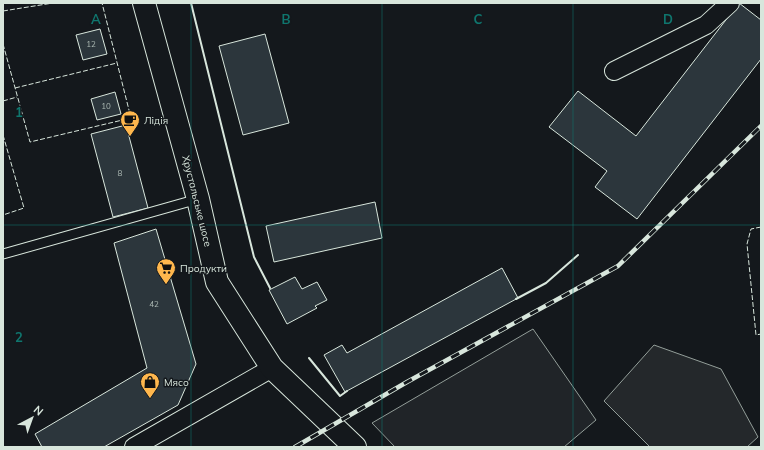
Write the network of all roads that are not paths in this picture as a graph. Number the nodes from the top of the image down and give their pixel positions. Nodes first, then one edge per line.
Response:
1 (144, 3) edge
2 (730, 3) edge
3 (614, 71) dead end
4 (198, 200) junction
5 (3, 254) edge
6 (272, 368) junction
7 (134, 447) edge
8 (355, 447) edge

1 - 4 street, Хрустальське шосе
2 - 3 street
4 - 5 lane
4 - 6 street, Хрустальське шосе
6 - 7 street
6 - 8 street, Хрустальське шосе

